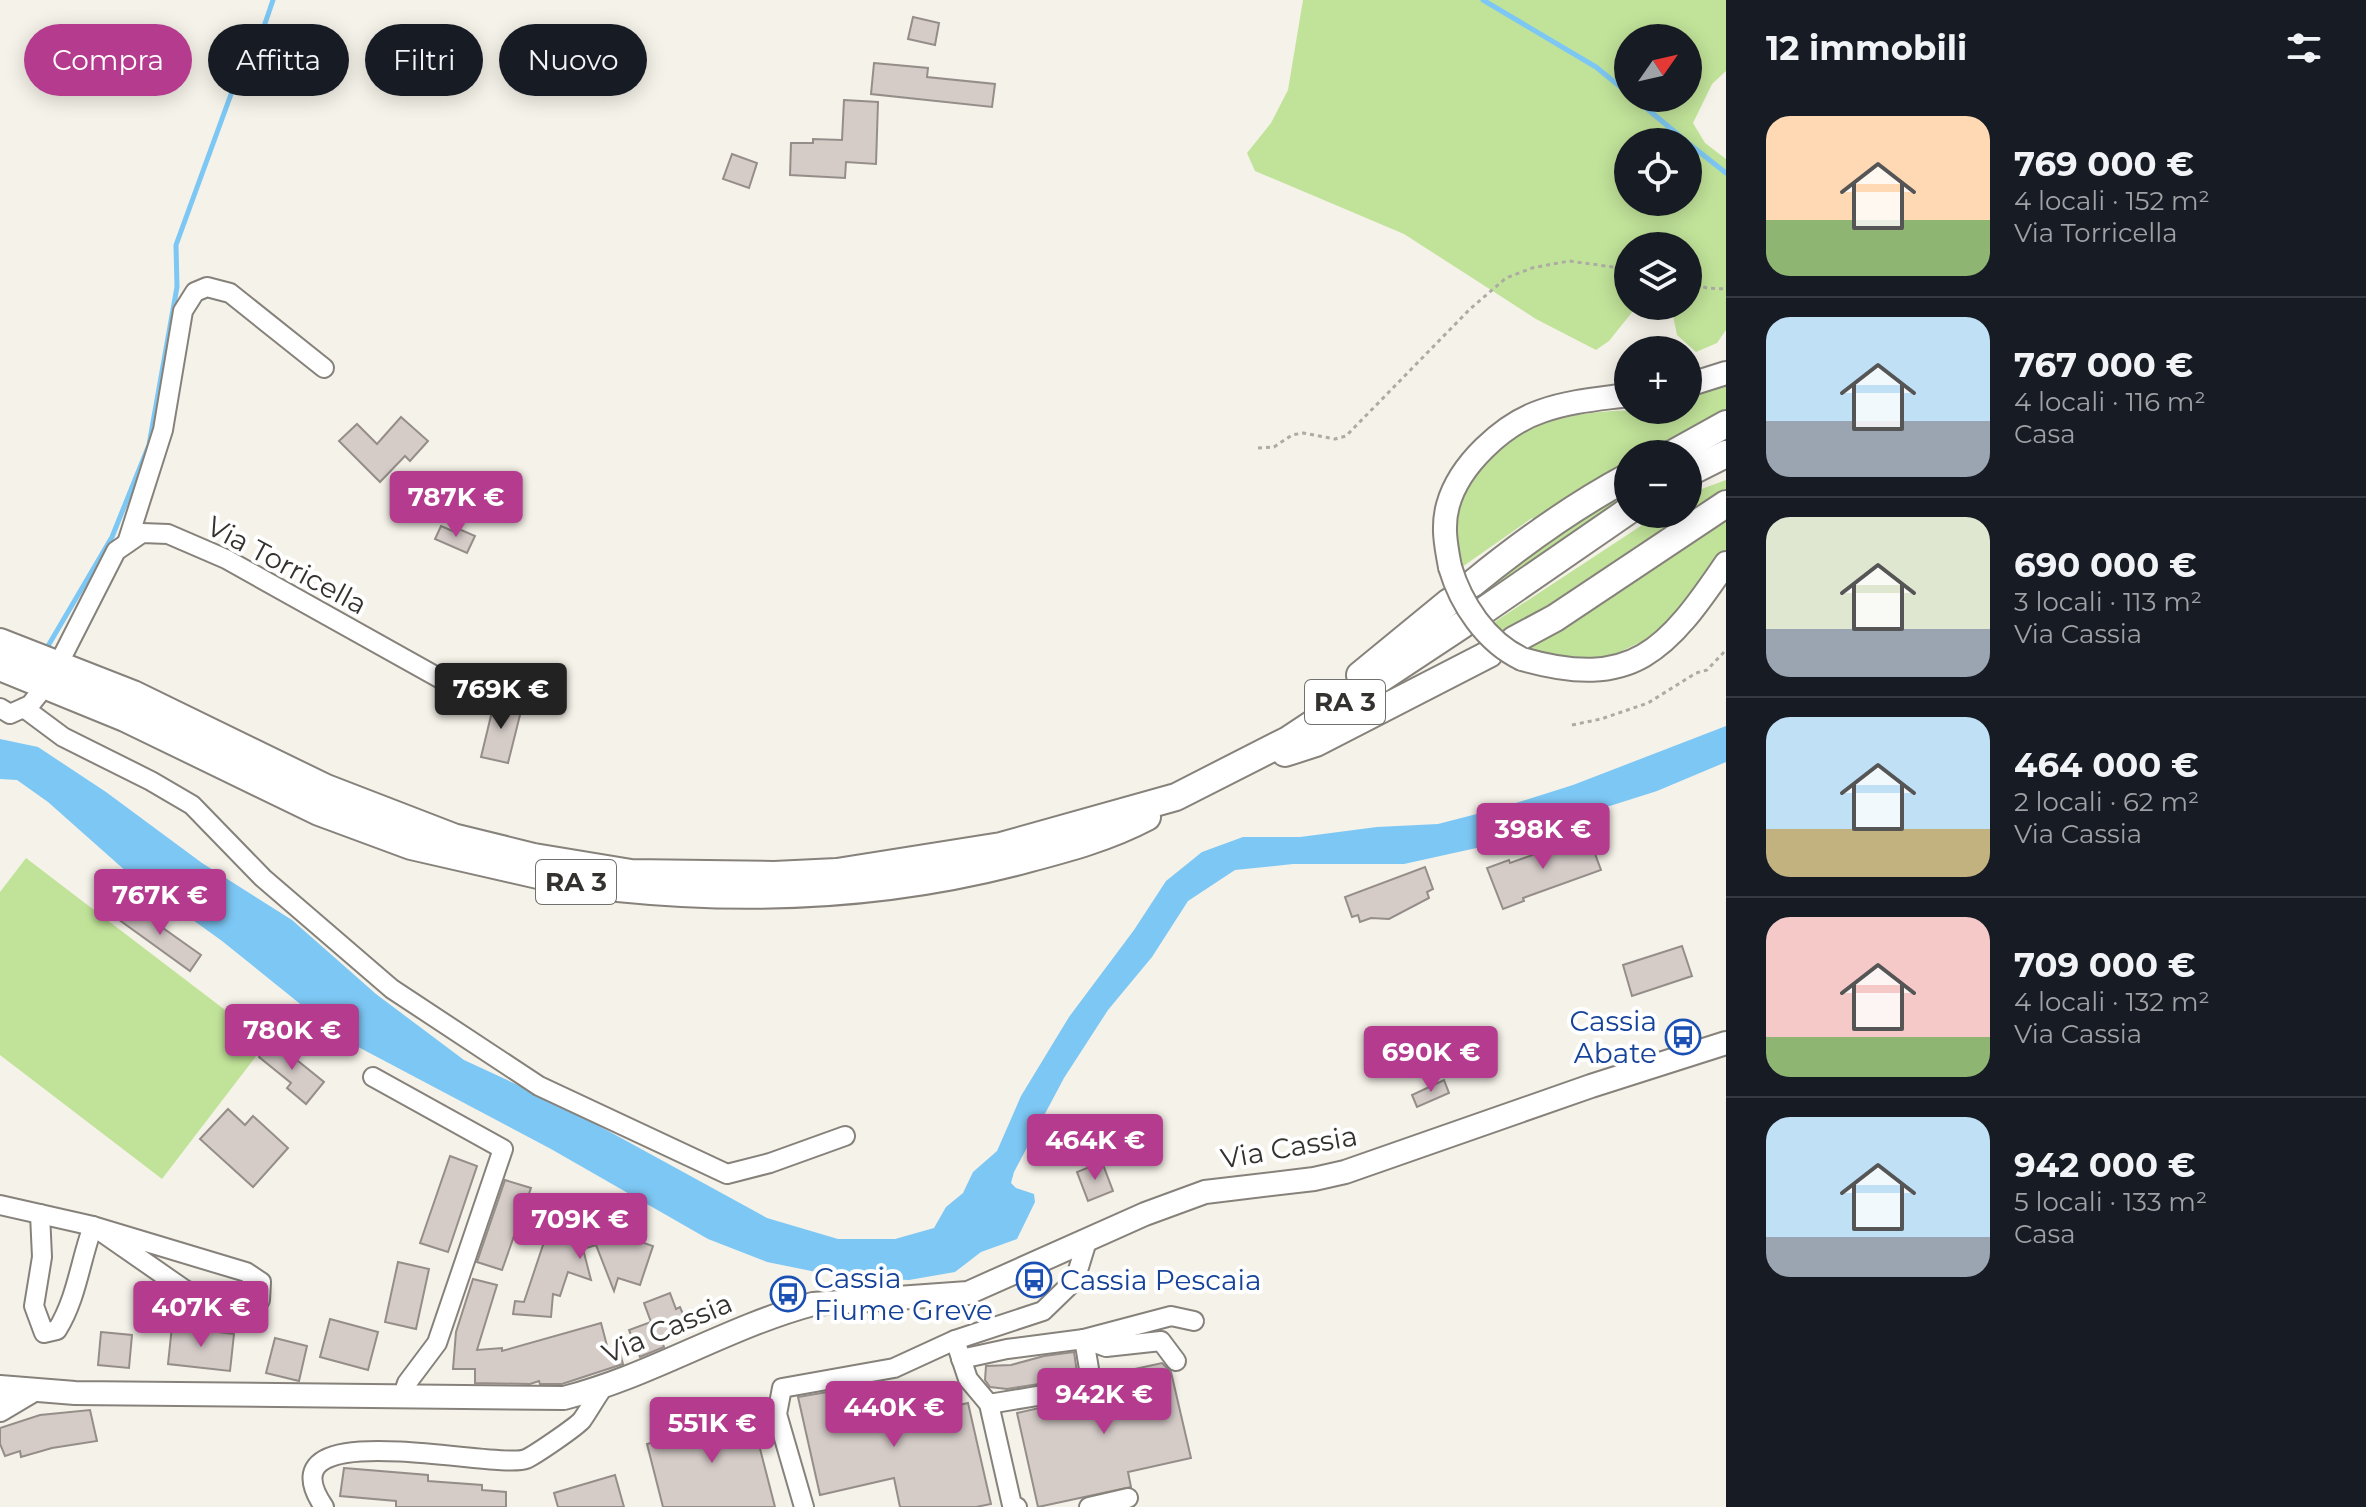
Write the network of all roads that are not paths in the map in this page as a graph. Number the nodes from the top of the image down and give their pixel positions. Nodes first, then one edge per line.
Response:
1 (324, 368) dead end
2 (1726, 373) edge
3 (1702, 381) edge
4 (1614, 397) edge
5 (1726, 424) edge
6 (1697, 440) edge
7 (1726, 454) edge
8 (1702, 466) edge
9 (1614, 484) edge
10 (1726, 504) edge
11 (1614, 521) edge
12 (127, 543) junction
13 (1726, 563) edge
14 (1472, 584) dead end
15 (1486, 609) dead end
16 (1456, 614) dead end
17 (0, 642) edge
18 (1518, 649) junction
19 (1489, 654) dead end
20 (63, 655) dead end
21 (0, 667) edge
22 (448, 683) dead end
23 (38, 695) dead end
24 (0, 708) edge
25 (24, 708) junction
26 (1225, 773) junction
27 (1176, 797) junction
28 (1726, 1043) edge
29 (373, 1077) dead end
30 (845, 1136) dead end
31 (0, 1205) edge
32 (40, 1214) junction
33 (93, 1226) junction
34 (1087, 1241) junction
35 (1194, 1321) dead end
36 (1084, 1339) junction
37 (955, 1340) junction
38 (961, 1359) junction
39 (1176, 1361) dead end
40 (0, 1387) edge
41 (602, 1389) junction
42 (32, 1391) junction
43 (402, 1398) junction
44 (989, 1404) junction
45 (0, 1410) edge
46 (1128, 1498) dead end
47 (324, 1507) edge
48 (804, 1507) edge
49 (1017, 1507) edge
50 (1089, 1507) edge

1 - 12 street
2 - 3 main road
4 - 18 main road, bridge
5 - 6 highway
7 - 8 highway
9 - 14 highway
10 - 18 highway
11 - 15 highway
12 - 20 street
12 - 22 street, Via Torricella
13 - 18 main road
16 - 26 highway, RA 3
17 - 27 highway, RA 3
19 - 26 highway
21 - 27 highway, RA 3
23 - 25 street
24 - 25 street
25 - 30 street
26 - 27 highway, RA 3
28 - 34 main road, Via Cassia
29 - 43 street
31 - 32 street
32 - 33 street
32 - 33 street
33 - 33 street
34 - 37 street
34 - 41 main road, Via Cassia
35 - 36 street
36 - 38 street
36 - 39 street
36 - 44 street
37 - 38 street
37 - 48 street
38 - 44 street
40 - 42 main road, Via Cassia
41 - 43 main road, Via Cassia
41 - 47 street
42 - 43 main road, Via Cassia
42 - 45 main road
44 - 49 street
46 - 50 street

